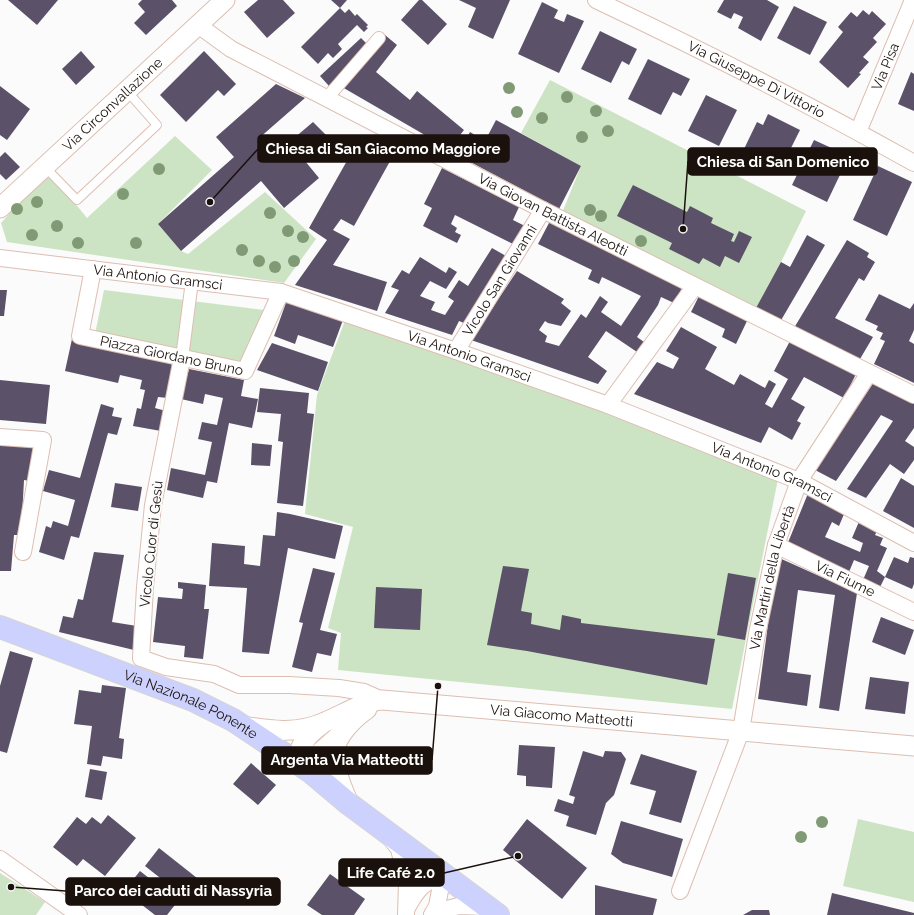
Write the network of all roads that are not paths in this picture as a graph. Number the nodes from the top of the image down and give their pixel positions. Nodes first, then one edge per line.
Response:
1 (226, 0) edge
2 (596, 0) edge
3 (913, 0) edge
4 (198, 26) junction
5 (379, 38) dead end
6 (127, 91) junction
7 (327, 98) junction
8 (858, 132) junction
9 (914, 163) edge
10 (45, 167) junction
11 (0, 208) edge
12 (543, 210) junction
13 (0, 258) edge
14 (93, 269) junction
15 (192, 281) junction
16 (695, 286) junction
17 (281, 292) junction
18 (456, 351) junction
19 (182, 358) junction
20 (869, 373) junction
21 (914, 395) edge
22 (608, 405) junction
23 (0, 438) edge
24 (799, 481) junction
25 (914, 542) edge
26 (776, 545) junction
27 (23, 552) dead end
28 (914, 612) edge
29 (0, 627) edge
30 (166, 667) joint
31 (382, 700) junction
32 (324, 723) junction
33 (241, 725) junction
34 (741, 731) junction
35 (342, 734) junction
36 (914, 746) edge
37 (296, 762) junction
38 (350, 804) junction
39 (387, 832) junction
40 (0, 859) edge
41 (443, 875) junction
42 (680, 891) dead end
43 (406, 911) edge
44 (493, 911) edge
45 (79, 915) edge
46 (432, 915) edge

1 - 4 street, Via Circonvallazione
2 - 8 street, Via Giuseppe Di Vittorio
3 - 8 street, Via Pisa
4 - 6 street, Via Circonvallazione
4 - 7 street, Via Giovan Battista Aleotti
5 - 7 street
6 - 10 street, Via Circonvallazione
6 - 10 lane
7 - 12 street, Via Giovan Battista Aleotti
8 - 9 street, Via Giuseppe Di Vittorio
10 - 11 street, Via Circonvallazione
12 - 16 street, Via Giovan Battista Aleotti
12 - 18 street, Vicolo San Giovanni
13 - 14 street, Via Antonio Gramsci
14 - 15 street, Via Antonio Gramsci
14 - 19 street, Piazza Giordano Bruno
15 - 17 street, Via Antonio Gramsci
15 - 19 street
16 - 20 street, Via Giovan Battista Aleotti
16 - 22 street
17 - 18 street, Via Antonio Gramsci
17 - 19 street, Piazza Giordano Bruno
18 - 22 street, Via Antonio Gramsci
19 - 30 street, Vicolo Cuor di Gesù
20 - 21 street, Via Giovan Battista Aleotti
20 - 24 street, Via Martiri della Libertà
22 - 24 street, Via Antonio Gramsci
23 - 27 street
24 - 25 street, Via Antonio Gramsci
24 - 26 street, Via Martiri della Libertà
26 - 28 street, Via Fiume
26 - 34 street, Via Martiri della Libertà
29 - 33 main road, Via Nazionale Ponente
30 - 31 street, Via Giacomo Matteotti
31 - 32 street, Via Giacomo Matteotti
31 - 34 street, Via Giacomo Matteotti
31 - 35 street
32 - 33 street, Via Giacomo Matteotti
32 - 37 street, Via Giacomo Matteotti
33 - 37 main road, Via Nazionale Ponente
34 - 36 street, Via Giacomo Matteotti
34 - 42 street
35 - 37 street
35 - 38 street
37 - 38 main road, Via Nazionale Ponente
38 - 39 main road, Via Nazionale Ponente
39 - 41 main road, Via Nazionale Ponente
39 - 43 street
40 - 45 street
41 - 43 street
41 - 44 main road, Via Nazionale Ponente
41 - 46 street
44 - 46 street

